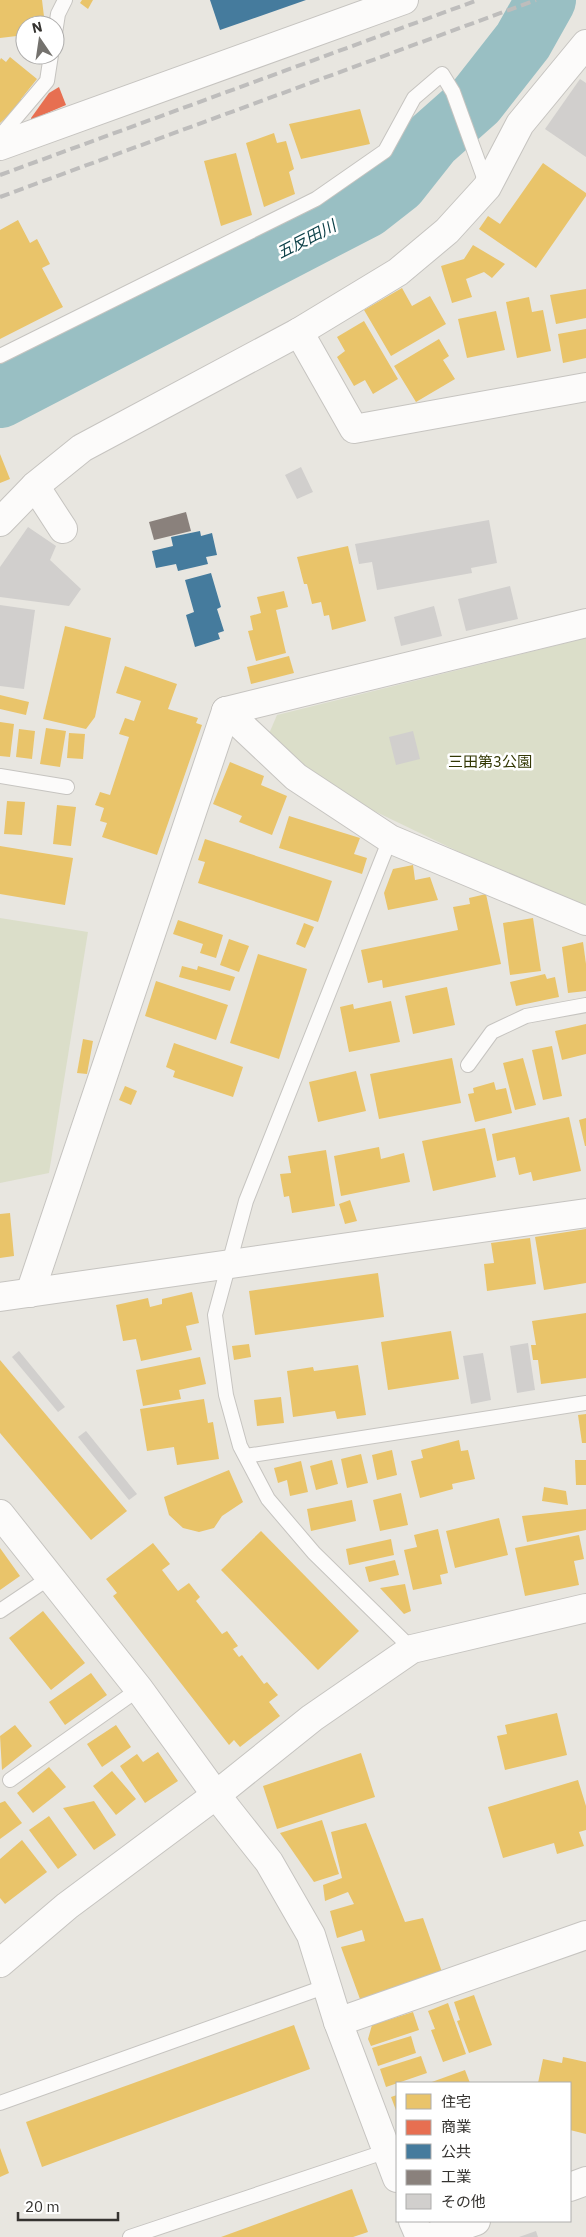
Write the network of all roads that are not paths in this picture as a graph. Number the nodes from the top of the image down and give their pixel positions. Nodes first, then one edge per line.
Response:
1 (65, 0) edge
2 (404, 0) edge
3 (58, 15) edge
4 (586, 44) edge
5 (49, 65) edge
6 (0, 146) edge
7 (483, 176) junction
8 (299, 332) junction
9 (0, 356) edge
10 (586, 387) edge
11 (35, 486) junction
12 (0, 522) edge
13 (63, 529) dead end
14 (586, 623) edge
15 (226, 711) junction
16 (0, 776) edge
17 (67, 787) dead end
18 (390, 839) junction
19 (586, 921) edge
20 (586, 1005) edge
21 (468, 1065) dead end
22 (586, 1213) edge
23 (229, 1264) junction
24 (30, 1293) junction
25 (0, 1297) edge
26 (586, 1403) edge
27 (246, 1456) junction
28 (0, 1514) edge
29 (52, 1576) junction
30 (586, 1608) edge
31 (0, 1611) edge
32 (412, 1649) junction
33 (139, 1688) junction
34 (10, 1780) dead end
35 (216, 1794) junction
36 (586, 1935) edge
37 (0, 1963) edge
38 (327, 1986) junction
39 (338, 2022) junction
40 (0, 2103) edge
41 (387, 2151) junction
42 (396, 2175) edge
43 (586, 2181) edge
44 (571, 2187) edge
45 (413, 2222) edge
46 (473, 2222) edge
47 (130, 2237) edge
48 (420, 2237) edge
49 (431, 2237) edge

1 - 3 lane
2 - 6 street
4 - 7 street
5 - 6 lane
7 - 8 street
7 - 9 lane
8 - 10 street
8 - 11 street
11 - 12 street
11 - 13 street
14 - 15 street
15 - 18 street
15 - 24 street
16 - 17 lane
18 - 19 street
18 - 23 lane
20 - 21 lane
22 - 23 street
23 - 24 street
23 - 27 lane
24 - 25 street
26 - 27 lane
27 - 32 lane
28 - 29 street
29 - 31 lane
29 - 33 street
30 - 32 street
32 - 35 street
33 - 34 lane
33 - 35 street
35 - 37 street
35 - 38 street
36 - 39 street
38 - 39 street
38 - 40 lane
39 - 41 street
41 - 42 street
41 - 47 lane
43 - 44 street
45 - 48 street
46 - 49 street

